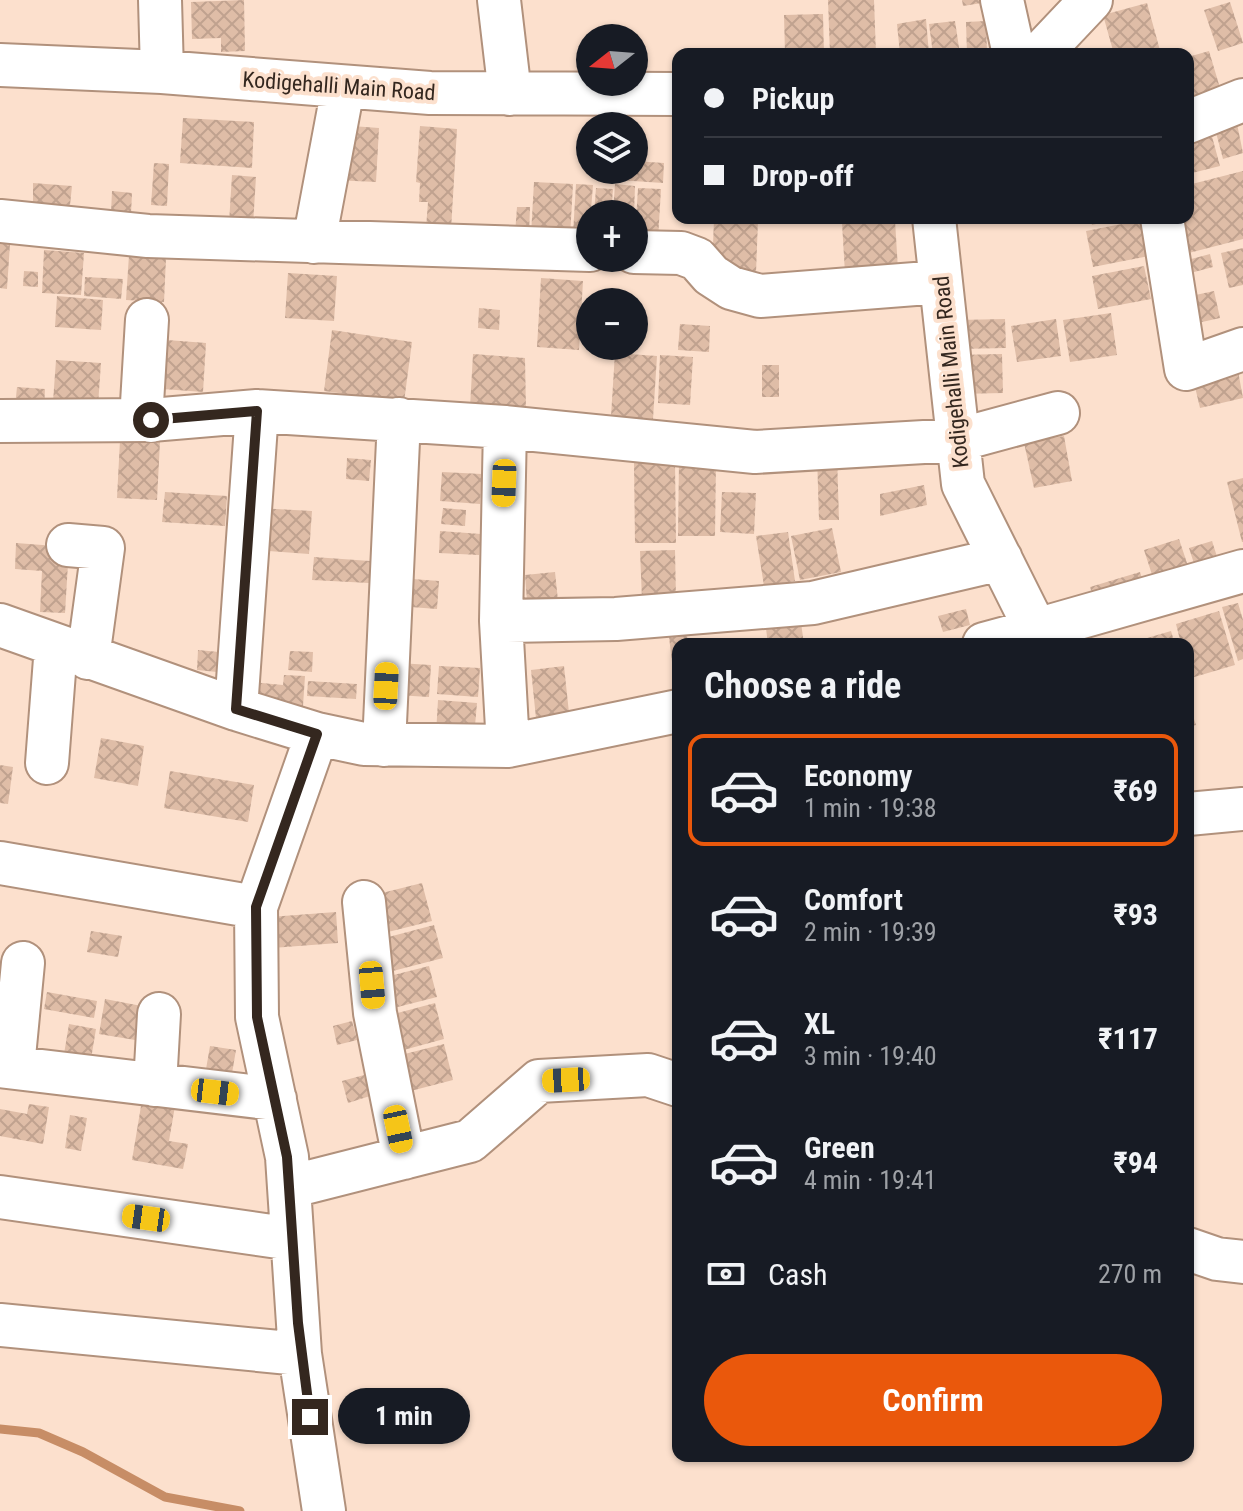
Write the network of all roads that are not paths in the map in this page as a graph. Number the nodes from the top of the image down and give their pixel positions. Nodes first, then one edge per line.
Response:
1 (160, 0) edge
2 (499, 0) edge
3 (1002, 0) edge
4 (1091, 0) edge
5 (1013, 48) edge
6 (1046, 48) edge
7 (0, 65) edge
8 (162, 72) junction
9 (343, 88) junction
10 (510, 94) junction
11 (672, 94) edge
12 (1243, 100) edge
13 (1194, 120) edge
14 (0, 221) edge
15 (935, 224) edge
16 (1163, 224) edge
17 (314, 242) junction
18 (576, 250) edge
19 (648, 252) edge
20 (941, 282) junction
21 (147, 320) dead end
22 (1243, 349) edge
23 (257, 411) junction
24 (1058, 413) dead end
25 (399, 419) junction
26 (141, 420) junction
27 (0, 421) edge
28 (505, 427) junction
29 (958, 440) junction
30 (68, 545) dead end
31 (1001, 559) junction
32 (1243, 571) edge
33 (501, 621) junction
34 (0, 625) edge
35 (1036, 630) junction
36 (1006, 638) edge
37 (72, 652) junction
38 (236, 709) junction
39 (672, 712) edge
40 (317, 734) junction
41 (384, 745) junction
42 (508, 746) junction
43 (47, 763) dead end
44 (1243, 809) edge
45 (1194, 813) edge
46 (0, 863) edge
47 (364, 902) dead end
48 (256, 907) junction
49 (23, 963) dead end
50 (159, 1014) dead end
51 (6, 1066) edge
52 (672, 1083) edge
53 (155, 1085) junction
54 (275, 1099) junction
55 (404, 1158) junction
56 (289, 1187) junction
57 (0, 1197) edge
58 (292, 1239) junction
59 (1194, 1251) edge
60 (1243, 1262) edge
61 (0, 1325) edge
62 (300, 1354) junction
63 (324, 1511) edge

1 - 8 street
2 - 10 street
3 - 5 street
4 - 6 street
7 - 8 street, Kodigehalli Main Road
8 - 9 street, Kodigehalli Main Road
9 - 10 street, Kodigehalli Main Road
9 - 17 street
10 - 11 street, Kodigehalli Main Road
12 - 13 street
14 - 17 street
15 - 20 street, Kodigehalli Main Road
16 - 22 street
17 - 18 street
19 - 20 street
20 - 29 street, Kodigehalli Main Road
21 - 26 street
23 - 25 street
23 - 26 street
23 - 38 street
24 - 29 street
25 - 28 street
25 - 41 street
26 - 27 street
28 - 29 street
28 - 33 street
29 - 31 street, Kodigehalli Main Road
30 - 37 street
31 - 33 street
31 - 35 street, Kodigehalli Main Road
32 - 35 street
33 - 42 street
34 - 37 street
35 - 36 street
37 - 38 street
37 - 43 street
38 - 40 street
39 - 42 street
40 - 41 street
40 - 48 street
41 - 42 street
44 - 45 street
46 - 48 street
47 - 55 street
48 - 54 street
49 - 51 street
50 - 53 street
51 - 53 street
52 - 55 street
53 - 54 street
54 - 56 street
55 - 56 street
56 - 58 street
57 - 58 street
58 - 62 street
59 - 60 street
61 - 62 street
62 - 63 street

